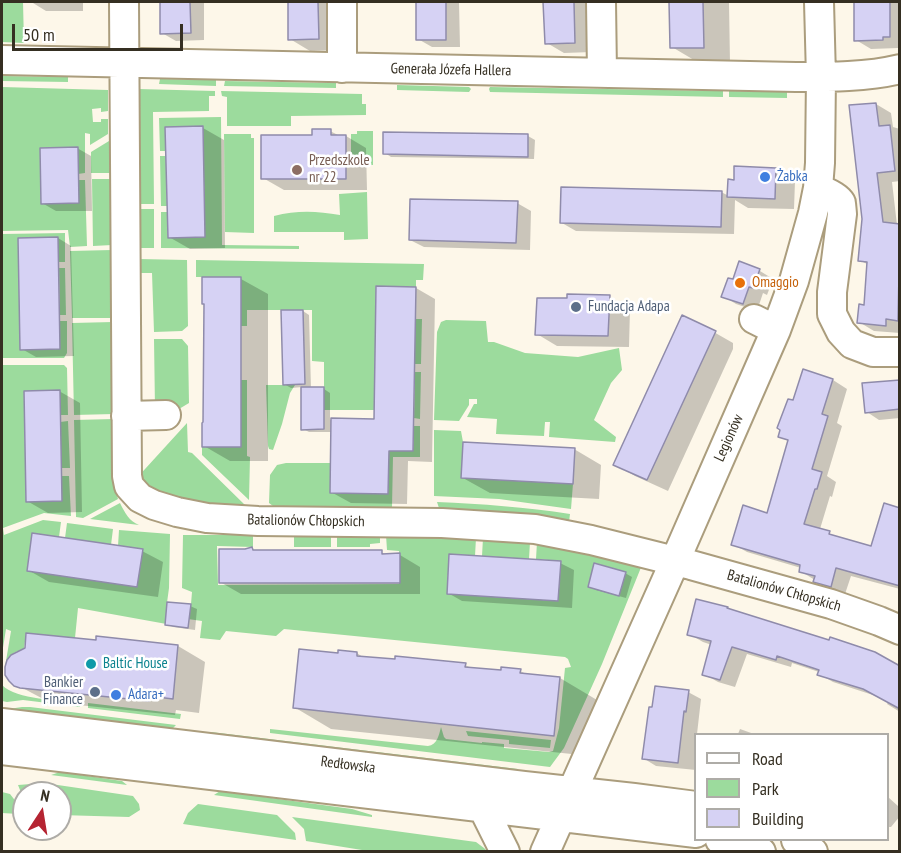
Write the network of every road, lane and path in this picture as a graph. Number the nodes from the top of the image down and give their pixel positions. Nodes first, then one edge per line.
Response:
1 (124, 2) edge
2 (342, 2) edge
3 (601, 2) edge
4 (819, 2) edge
5 (2, 60) edge
6 (125, 63) junction
7 (342, 68) junction
8 (900, 69) edge
9 (602, 73) junction
10 (821, 77) junction
11 (818, 188) junction
12 (900, 352) edge
13 (166, 415) dead end
14 (126, 416) junction
15 (675, 561) junction
16 (900, 630) edge
17 (2, 723) edge
18 (2, 750) edge
19 (573, 791) junction
20 (694, 807) edge
21 (483, 808) junction
22 (560, 818) junction
23 (694, 833) edge
24 (725, 841) edge
25 (797, 841) edge
26 (505, 852) edge
27 (545, 852) edge
28 (761, 852) edge
29 (813, 852) edge

1 - 6 street, Batalionów Chłopskich
2 - 7 street
3 - 9 street
4 - 10 street, Legionów
5 - 6 street, Generała Józefa Hallera
6 - 7 street, Generała Józefa Hallera
6 - 14 street, Batalionów Chłopskich
7 - 9 street, Generała Józefa Hallera
8 - 10 street, Generała Józefa Hallera
9 - 10 street, Generała Józefa Hallera
10 - 11 street, Legionów
11 - 12 street
11 - 15 street, Legionów
13 - 14 street
14 - 15 street, Batalionów Chłopskich
15 - 16 street, Batalionów Chłopskich
15 - 19 street, Legionów
17 - 19 street, Redłowska
18 - 21 street, Redłowska
19 - 20 street, Redłowska
19 - 22 street, Legionów
21 - 22 street, Redłowska
21 - 26 street
22 - 23 street, Redłowska
22 - 27 street, Legionów
24 - 28 street
25 - 29 street

